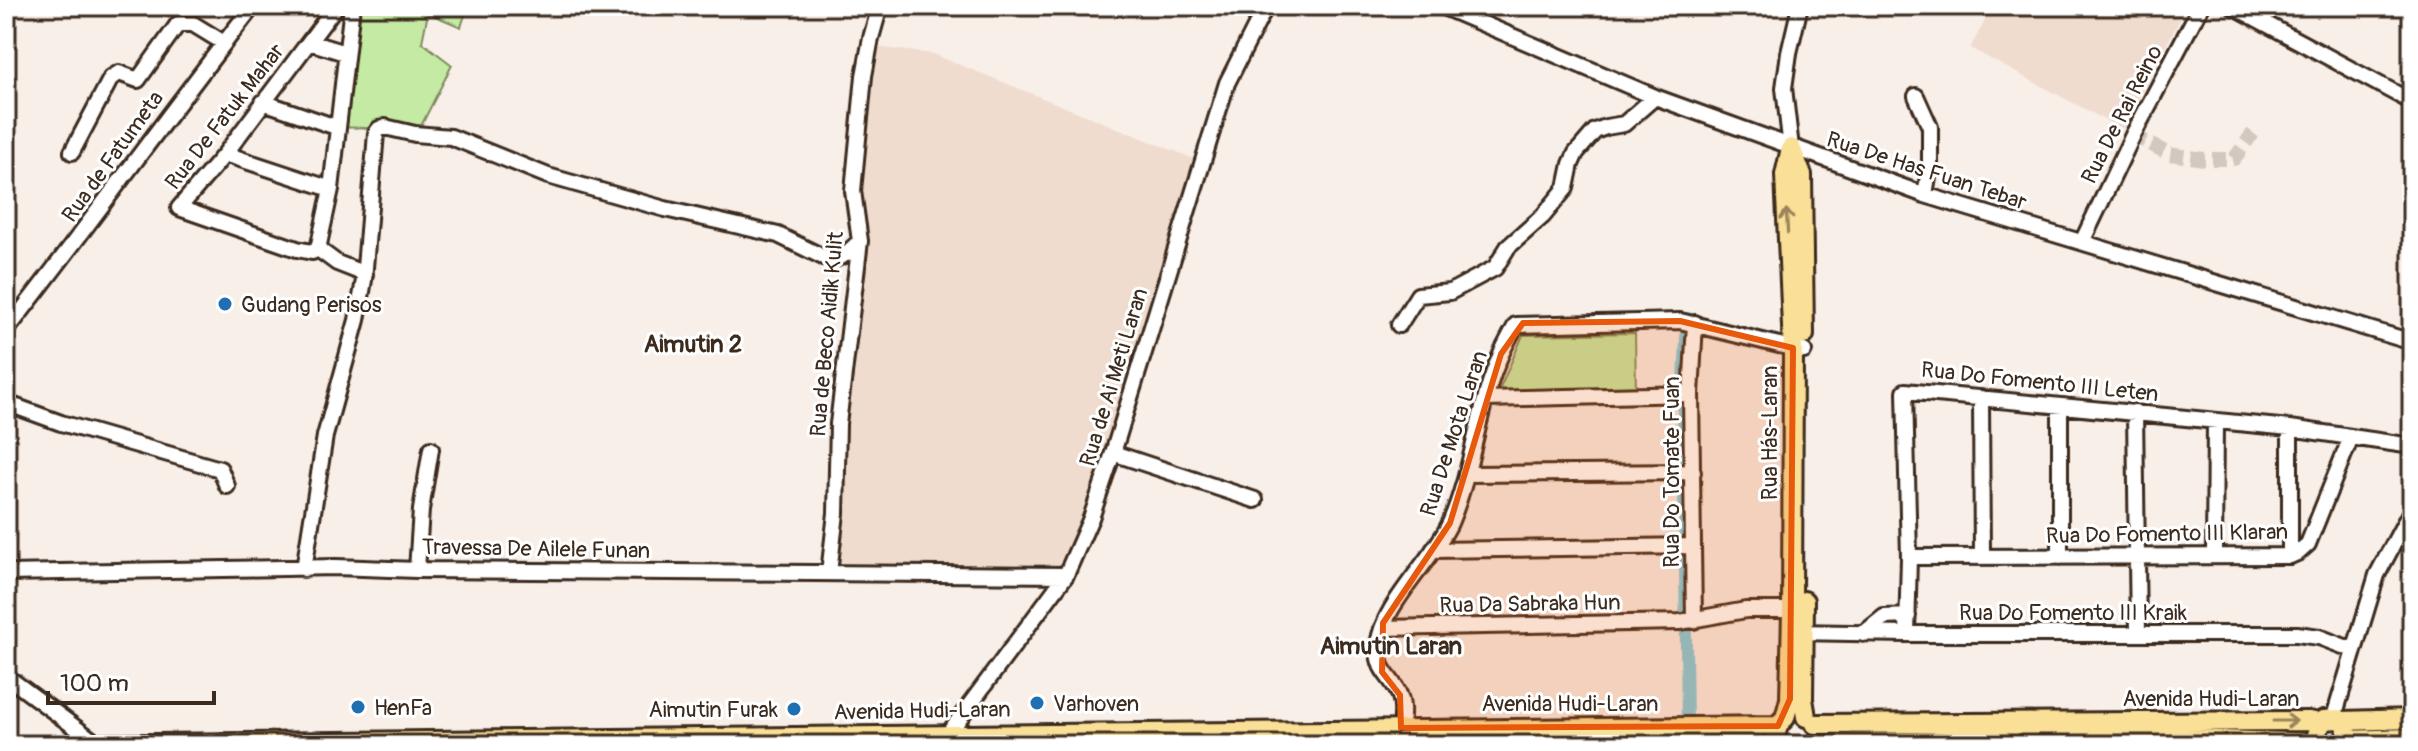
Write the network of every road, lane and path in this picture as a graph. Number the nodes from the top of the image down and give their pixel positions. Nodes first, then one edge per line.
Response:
1 (253, 6) edge
2 (336, 6) edge
3 (352, 6) edge
4 (880, 6) edge
5 (1266, 6) edge
6 (1441, 6) edge
7 (1800, 6) edge
8 (2201, 6) edge
9 (2233, 6) edge
10 (309, 42) junction
11 (224, 43) junction
12 (345, 53) junction
13 (1916, 96) dead end
14 (1655, 97) junction
15 (263, 102) junction
16 (2412, 102) edge
17 (336, 127) junction
18 (1791, 148) junction
19 (72, 152) dead end
20 (225, 154) junction
21 (331, 189) junction
22 (1925, 195) junction
23 (860, 241) junction
24 (2082, 242) junction
25 (318, 249) junction
26 (365, 274) junction
27 (1688, 322) junction
28 (1399, 325) dead end
29 (6, 331) edge
30 (2412, 342) edge
31 (1798, 350) junction
32 (1685, 395) junction
33 (1981, 398) junction
34 (1486, 399) junction
35 (6, 403) edge
36 (2060, 406) junction
37 (2135, 412) junction
38 (2215, 421) junction
39 (2290, 428) junction
40 (2351, 437) junction
41 (2412, 446) edge
42 (431, 449) dead end
43 (1113, 453) junction
44 (1686, 472) junction
45 (1466, 474) junction
46 (227, 486) dead end
47 (1255, 500) dead end
48 (2412, 509) edge
49 (1685, 547) junction
50 (1433, 550) junction
51 (2137, 555) junction
52 (2214, 555) junction
53 (2290, 556) junction
54 (1909, 557) junction
55 (1982, 557) junction
56 (2060, 557) junction
57 (304, 569) junction
58 (417, 570) junction
59 (6, 573) edge
60 (829, 573) junction
61 (1066, 575) junction
62 (1792, 610) junction
63 (1908, 616) junction
64 (1687, 621) junction
65 (1382, 628) junction
66 (1798, 632) junction
67 (2138, 633) junction
68 (1863, 634) junction
69 (1907, 634) junction
70 (2353, 650) junction
71 (6, 676) edge
72 (2412, 719) edge
73 (1810, 720) junction
74 (2332, 721) junction
75 (1782, 722) junction
76 (1401, 728) junction
77 (2412, 738) edge
78 (942, 739) edge
79 (2143, 741) edge
80 (2343, 742) edge
81 (2321, 744) edge
82 (67, 745) edge
83 (99, 745) edge
84 (1651, 745) edge
85 (1762, 745) edge
86 (1777, 745) edge
87 (1816, 745) edge
88 (1826, 745) edge

1 - 11 street, Rua de Fatumeta
2 - 10 street, Rua De Fatuk Mahar
3 - 12 street
4 - 23 street, Rua de Beco Aidik Kulit
5 - 43 street, Rua de Ai Meti Laran
6 - 14 street, Rua De Has Fuan Tebar
7 - 18 street, Rua Hás-Laran
8 - 24 street, Rua De Rai Reino
9 - 16 street
10 - 12 street
10 - 15 street, Rua De Fatuk Mahar
11 - 19 street
11 - 29 street, Rua de Fatumeta
12 - 17 street
13 - 22 street
14 - 18 street, Rua De Has Fuan Tebar
14 - 28 street
15 - 17 street
15 - 20 street, Rua De Fatuk Mahar
17 - 21 street
18 - 22 street, Rua De Has Fuan Tebar
18 - 31 main road, Rua Hás-Laran
20 - 21 street
20 - 25 street, Rua De Fatuk Mahar
21 - 25 street
22 - 24 street, Rua De Has Fuan Tebar
23 - 26 street
23 - 60 street, Rua de Beco Aidik Kulit
24 - 30 street, Rua De Has Fuan Tebar
25 - 26 street
26 - 57 street
27 - 31 street, Rua De Mota Laran
27 - 32 street, Rua Do Tomate Fuan
27 - 34 street, Rua De Mota Laran
31 - 62 main road, Rua Hás-Laran
31 - 66 main road, Rua Hás-Laran
32 - 34 street
32 - 44 street, Rua Do Tomate Fuan
33 - 36 street, Rua Do Fomento III Leten
33 - 54 street, Rua Do Fomento III Leten
33 - 55 street
34 - 45 street, Rua De Mota Laran
35 - 46 street
36 - 37 street, Rua Do Fomento III Leten
36 - 56 street
37 - 38 street, Rua Do Fomento III Leten
37 - 51 street
38 - 39 street, Rua Do Fomento III Leten
38 - 52 street
39 - 40 street, Rua Do Fomento III Leten
39 - 53 street
40 - 41 street, Rua Do Fomento III Leten
40 - 53 street, Rua Do Fomento III Klaran
42 - 58 street
43 - 47 street
43 - 61 street, Rua de Ai Meti Laran
44 - 45 street
44 - 49 street, Rua Do Tomate Fuan
45 - 50 street, Rua De Mota Laran
48 - 70 street
49 - 50 street
49 - 64 street, Rua Do Tomate Fuan
50 - 65 street, Rua De Mota Laran
51 - 52 street, Rua Do Fomento III Klaran
51 - 56 street, Rua Do Fomento III Klaran
51 - 67 street
52 - 53 street, Rua Do Fomento III Klaran
54 - 55 street, Rua Do Fomento III Klaran
54 - 63 street, Rua Do Fomento III Leten
55 - 56 street, Rua Do Fomento III Klaran
57 - 58 street, Travessa De Ailele Funan
57 - 59 street, Travessa De Ailele Funan
58 - 60 street, Travessa De Ailele Funan
60 - 61 street, Travessa De Ailele Funan
61 - 78 street, Rua de Ai Meti Laran
62 - 64 street, Rua Da Sabraka Hun
62 - 66 main road, Rua Hás-Laran
63 - 68 street
63 - 69 street, Rua Do Fomento III Leten
64 - 65 street, Rua Da Sabraka Hun
65 - 76 street
66 - 68 street, Rua Do Fomento III Kraik
66 - 73 main road, Rua Hás-Laran
66 - 75 main road, Rua Hás-Laran
67 - 69 street, Rua Do Fomento III Kraik
67 - 70 street, Rua Do Fomento III Kraik
68 - 69 street, Rua Do Fomento III Kraik
70 - 74 street
71 - 83 street
72 - 74 main road, Avenida Hudi-Laran
73 -> 74 main road, Avenida Hudi-Laran
73 - 75 main road, Avenida Hudi-Laran
73 - 87 main road, Rua Hás-Laran
74 - 80 main road
74 - 81 main road
75 - 76 main road, Avenida Hudi-Laran
75 - 86 main road, Rua Hás-Laran
76 - 78 main road, Avenida Hudi-Laran
77 - 80 main road
78 - 83 main road, Avenida Hudi-Laran
79 - 81 main road
79 - 88 main road
82 - 83 main road, Avenida Hudi-Laran
84 - 85 main road

